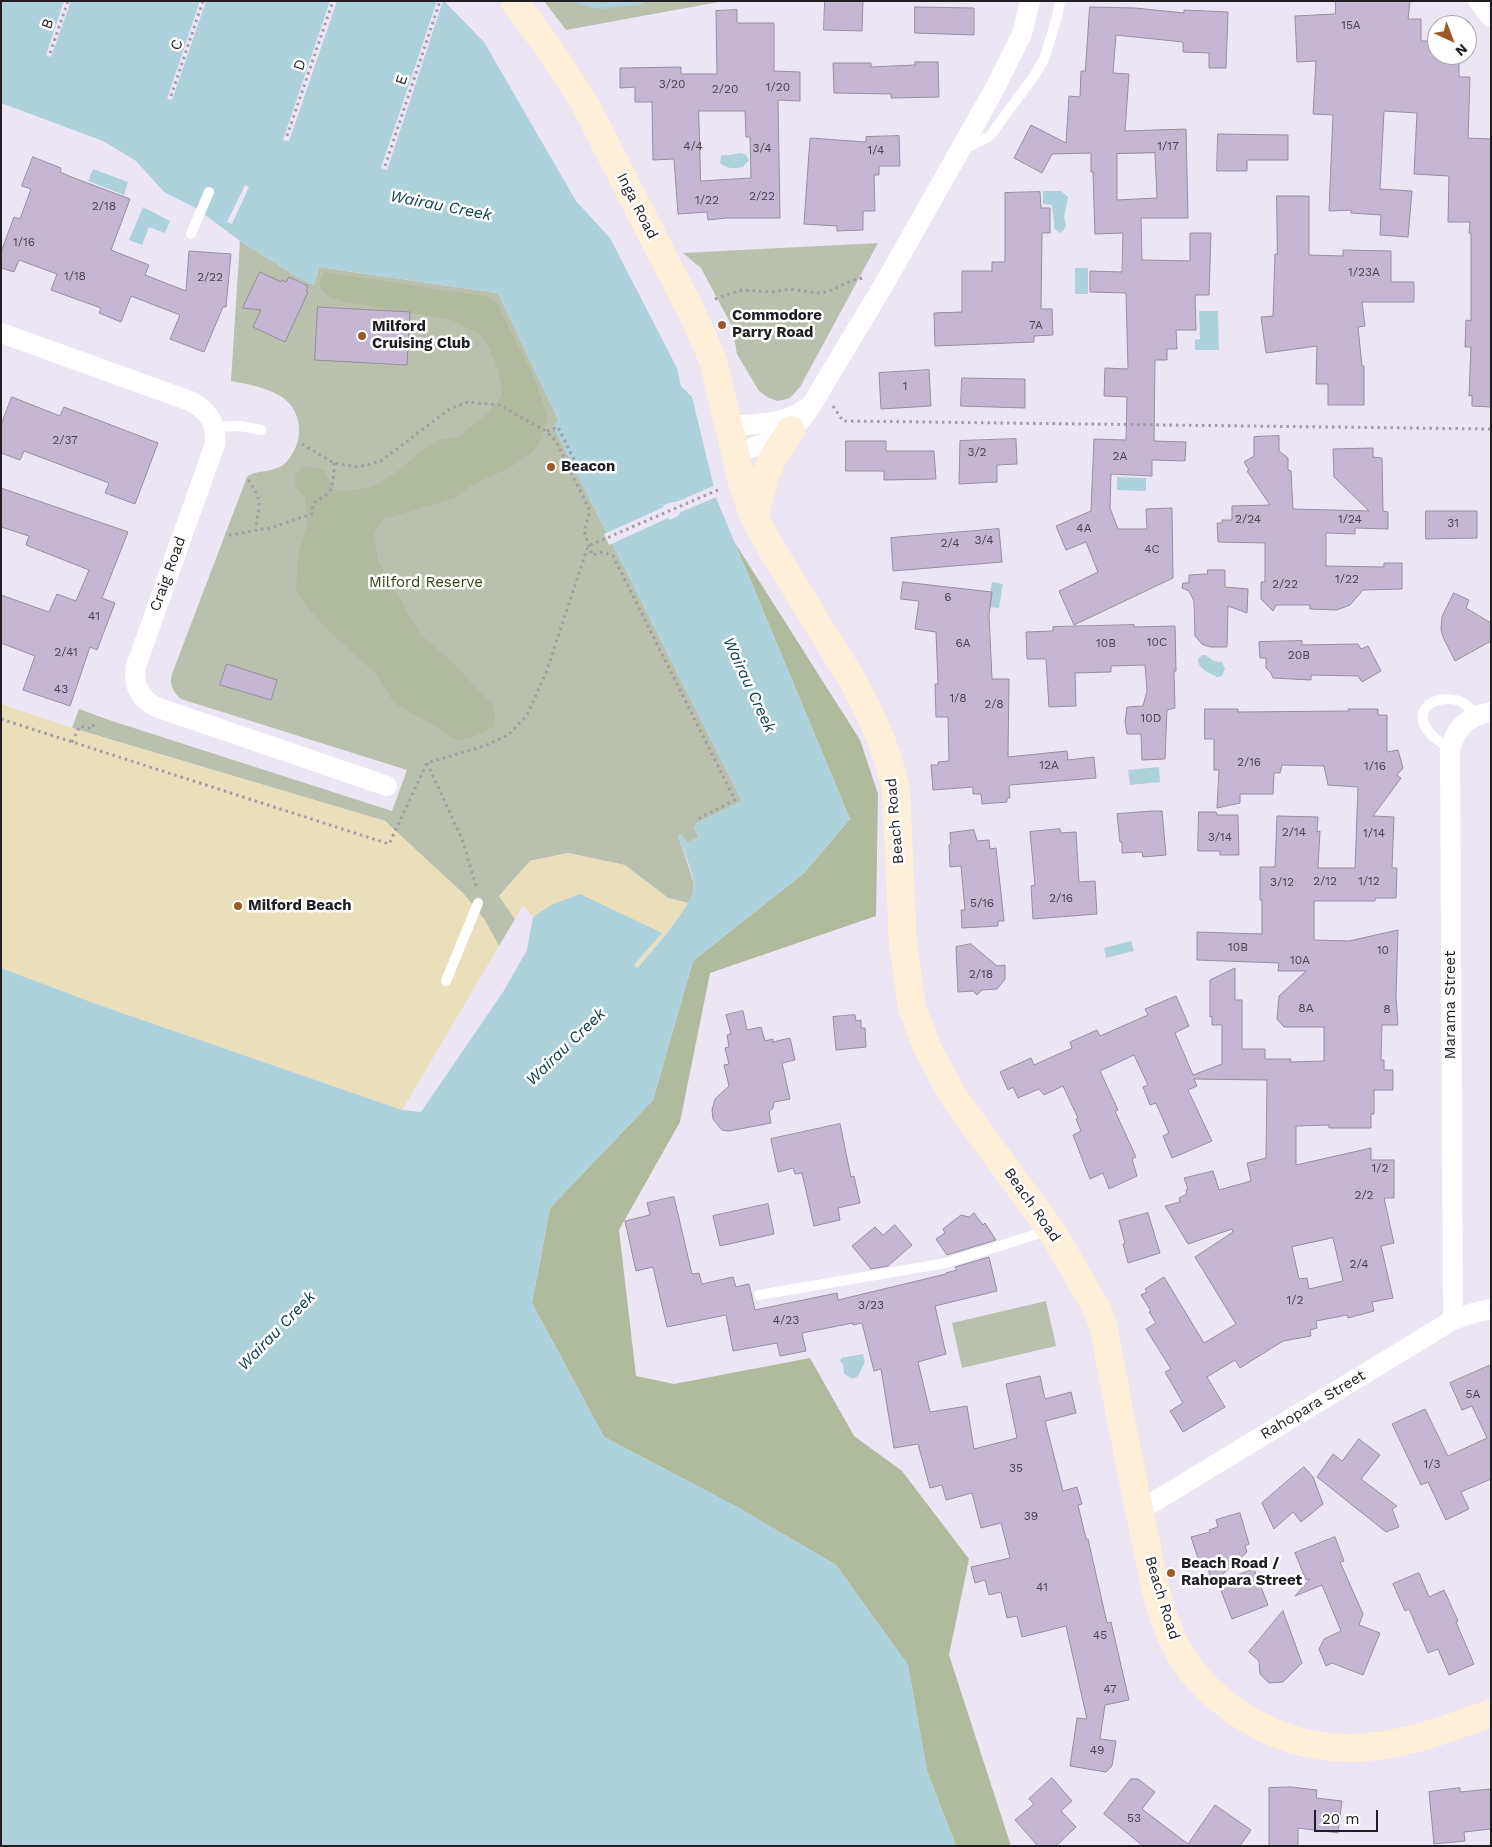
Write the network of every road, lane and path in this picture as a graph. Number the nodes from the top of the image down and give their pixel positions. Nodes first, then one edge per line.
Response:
1 (68, 1) edge
2 (203, 1) edge
3 (333, 1) edge
4 (440, 1) edge
5 (514, 1) edge
6 (1030, 1) edge
7 (1060, 1) edge
8 (1478, 1) edge
9 (1491, 17) edge
10 (50, 53) dead end
11 (171, 96) dead end
12 (287, 136) dead end
13 (960, 152) junction
14 (385, 166) dead end
15 (208, 192) dead end
16 (191, 234) dead end
17 (886, 281) junction
18 (715, 299) dead end
19 (1, 333) edge
20 (819, 393) junction
21 (730, 426) junction
22 (215, 428) junction
23 (1491, 429) edge
24 (261, 430) dead end
25 (791, 430) junction
26 (546, 431) junction
27 (302, 444) dead end
28 (735, 452) junction
29 (334, 463) junction
30 (579, 470) dead end
31 (248, 480) dead end
32 (718, 490) dead end
33 (754, 517) junction
34 (255, 530) junction
35 (229, 535) dead end
36 (588, 546) junction
37 (1483, 714) edge
38 (1, 720) edge
39 (95, 721) dead end
40 (72, 742) junction
41 (1450, 749) junction
42 (426, 762) junction
43 (387, 786) dead end
44 (698, 819) dead end
45 (478, 903) joint
46 (446, 981) dead end
47 (1050, 1230) junction
48 (759, 1295) dead end
49 (1491, 1309) edge
50 (1453, 1320) junction
51 (1139, 1511) junction
52 (1491, 1713) edge

1 - 10 path, B
2 - 11 path, C
3 - 12 path, D
4 - 14 path, E
5 - 21 main road, Inga Road
6 - 13 street
7 - 13 lane
8 - 9 street
13 - 17 street
15 - 16 lane
17 - 18 path
17 - 20 street
19 - 22 street
20 - 21 street
20 - 23 path
20 - 25 street
21 - 28 main road, Inga Road
22 - 24 lane
22 - 43 street, Craig Road
25 - 28 street
25 - 33 main road
26 - 29 path
26 - 30 path
26 - 36 path
27 - 29 path
28 - 33 main road, Beach Road
29 - 34 path
31 - 34 path
32 - 36 path
33 - 47 main road, Beach Road
34 - 35 path
36 - 42 path
36 - 44 path
37 - 41 street, Marama Street
37 - 41 lane
38 - 40 path
39 - 40 path
40 - 42 path
41 - 50 street, Marama Street
42 - 45 path
45 - 46 lane
47 - 48 lane
47 - 51 main road, Beach Road
49 - 50 street, Rahopara Street
50 - 51 street, Rahopara Street
51 - 52 main road, Beach Road

